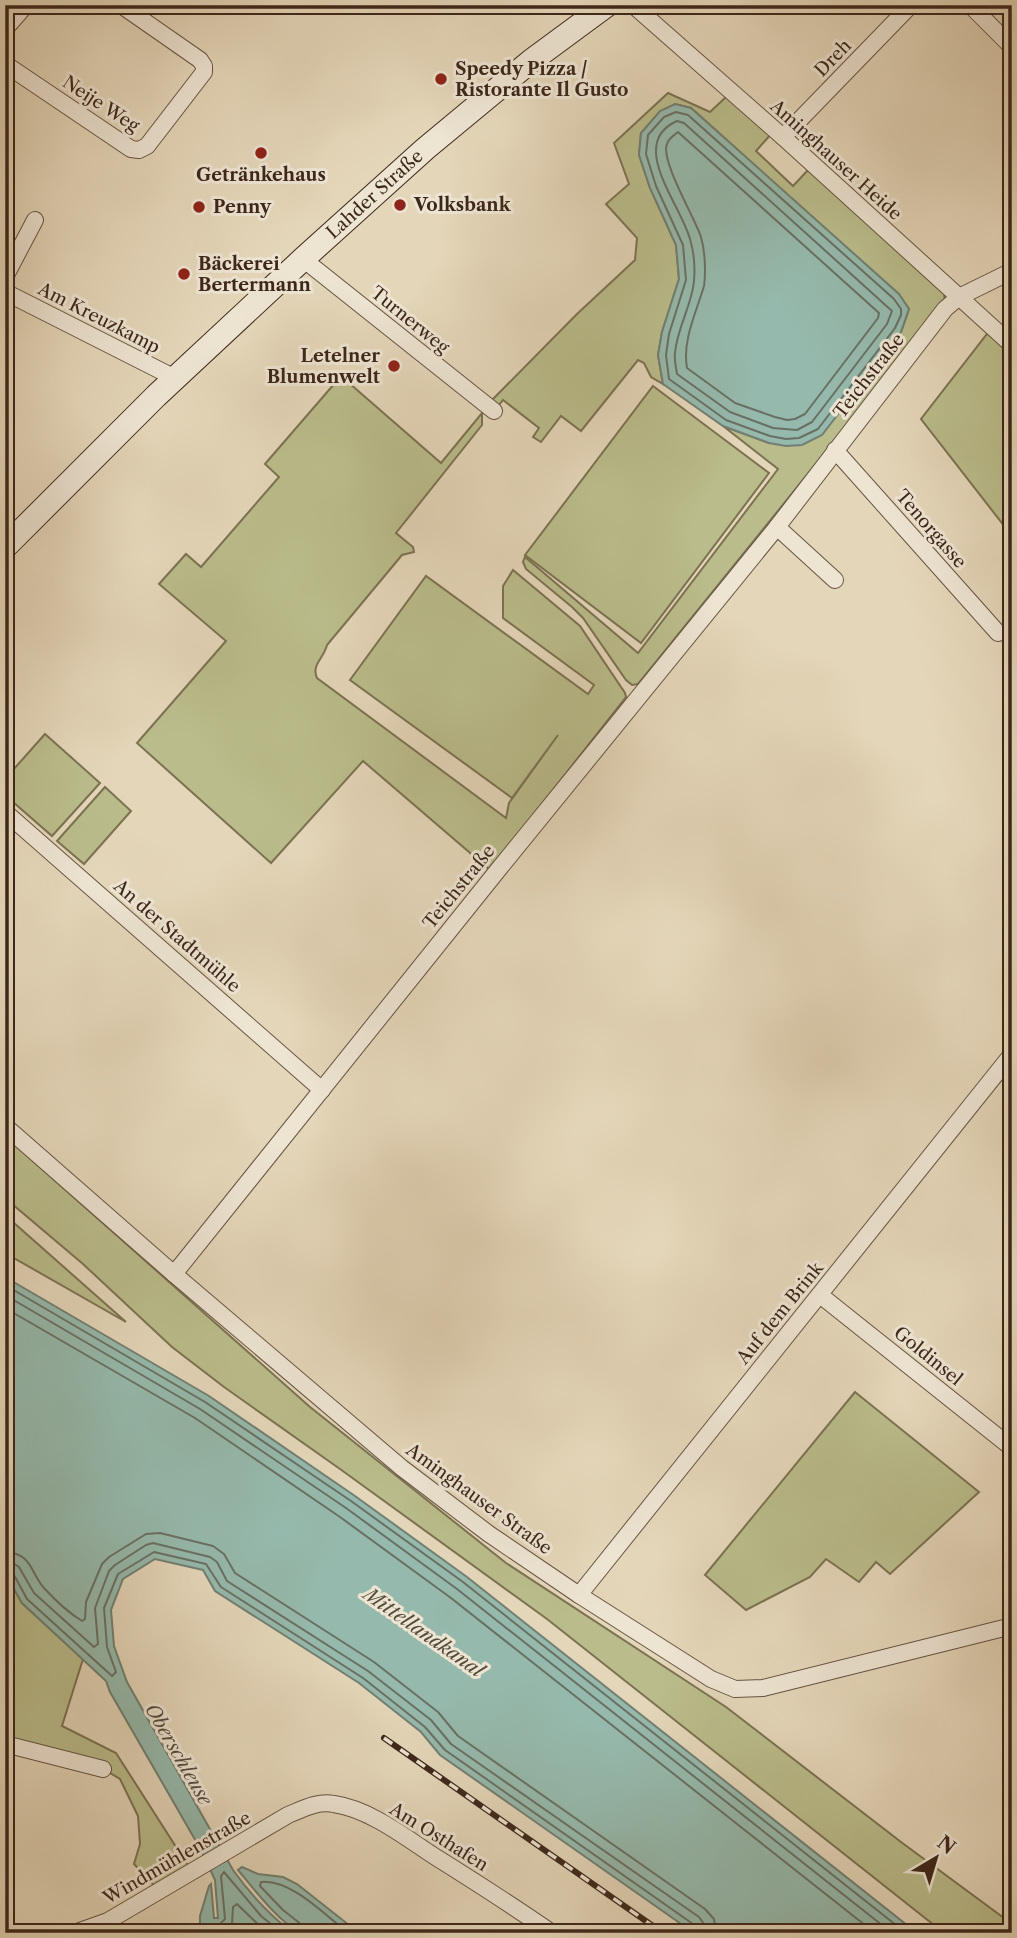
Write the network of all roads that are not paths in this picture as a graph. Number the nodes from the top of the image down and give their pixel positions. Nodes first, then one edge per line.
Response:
1 (26, 5) edge
2 (121, 5) edge
3 (607, 5) edge
4 (633, 5) edge
5 (911, 5) edge
6 (970, 5) edge
7 (5, 29) edge
8 (1012, 47) edge
9 (5, 64) edge
10 (783, 137) junction
11 (34, 220) dead end
12 (303, 259) junction
13 (1012, 271) edge
14 (5, 276) edge
15 (5, 292) edge
16 (960, 298) junction
17 (1012, 345) edge
18 (176, 379) junction
19 (494, 411) dead end
20 (835, 450) junction
21 (776, 527) junction
22 (8, 539) edge
23 (835, 580) dead end
24 (998, 633) dead end
25 (5, 812) edge
26 (1012, 1054) edge
27 (322, 1090) junction
28 (5, 1126) edge
29 (174, 1274) junction
30 (820, 1295) junction
31 (1012, 1448) edge
32 (579, 1595) junction
33 (1012, 1626) edge
34 (5, 1744) edge
35 (103, 1769) dead end
36 (298, 1811) joint
37 (74, 1933) edge
38 (552, 1933) edge

1 - 7 street
2 - 9 street, Neije Weg
3 - 12 street, Lahder Straße
4 - 10 street, Aminghauser Heide
5 - 10 street, Dreh
6 - 8 street
10 - 16 street, Aminghauser Heide
11 - 14 street
12 - 18 street, Lahder Straße
12 - 19 street, Turnerweg
13 - 16 street, Teichstraße
15 - 18 street, Am Kreuzkamp
16 - 17 street, Aminghauser Heide
16 - 20 street, Teichstraße
18 - 22 street, Lahder Straße
20 - 21 street, Teichstraße
20 - 24 street, Tenorgasse
21 - 23 street
21 - 27 street, Teichstraße
25 - 27 street, An der Stadtmühle
26 - 30 street, Auf dem Brink
27 - 29 street, Teichstraße
28 - 29 street, Aminghauser Straße
29 - 32 street, Aminghauser Straße
30 - 31 street, Goldinsel
30 - 32 street, Auf dem Brink
32 - 33 street, Aminghauser Straße
34 - 35 street
36 - 37 street, Windmühlenstraße
36 - 38 street, Am Osthafen

